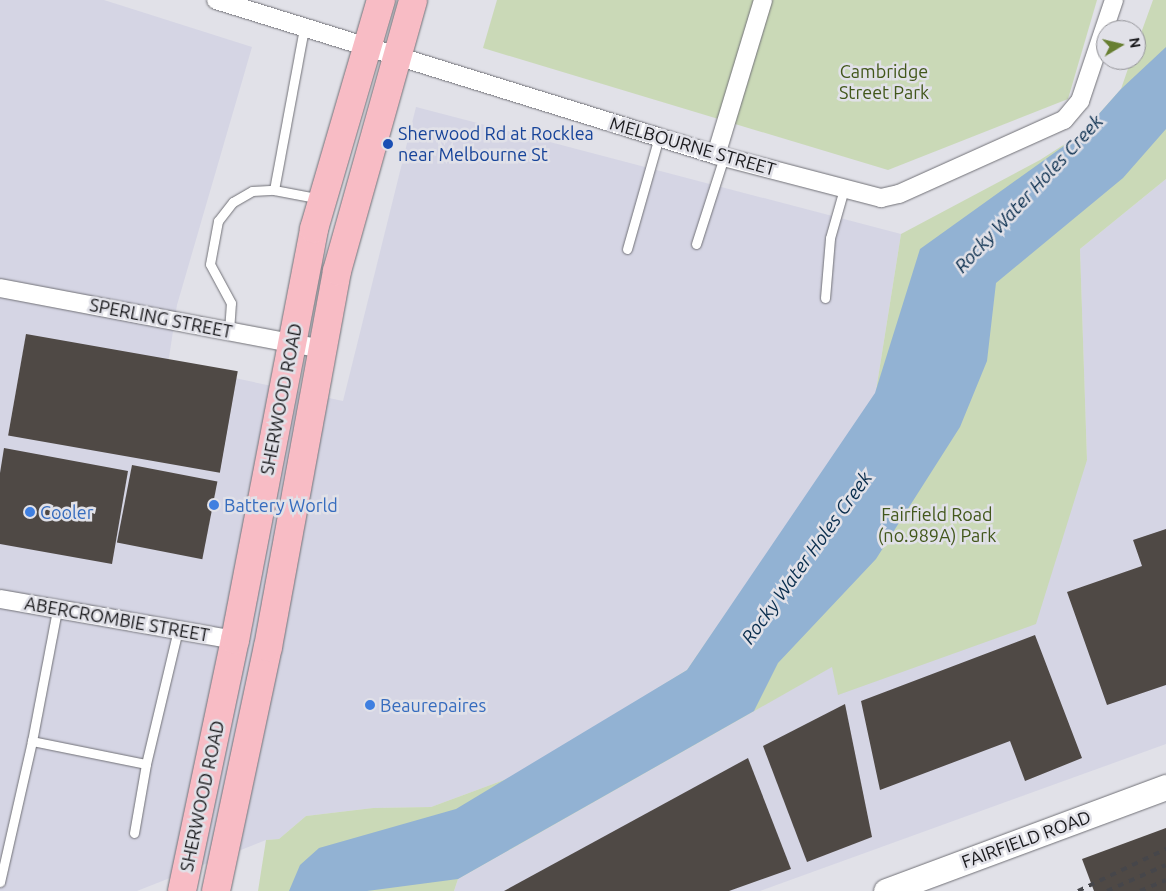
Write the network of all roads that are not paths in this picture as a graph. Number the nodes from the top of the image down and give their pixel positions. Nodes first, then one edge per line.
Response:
1 (216, 0) edge
2 (382, 0) edge
3 (414, 0) edge
4 (763, 0) edge
5 (1114, 0) edge
6 (304, 28) junction
7 (367, 47) junction
8 (396, 56) junction
9 (659, 137) junction
10 (720, 156) junction
11 (844, 189) junction
12 (274, 190) junction
13 (323, 199) junction
14 (696, 244) dead end
15 (627, 249) dead end
16 (0, 288) edge
17 (825, 298) dead end
18 (229, 331) junction
19 (291, 343) junction
20 (322, 349) junction
21 (0, 599) edge
22 (57, 610) junction
23 (178, 630) junction
24 (235, 640) junction
25 (32, 742) junction
26 (146, 764) junction
27 (1166, 787) edge
28 (134, 833) dead end
29 (0, 882) edge
30 (182, 891) edge
31 (216, 891) edge
32 (886, 891) edge

1 - 6 street, MELBOURNE STREET
2 - 7 main road, SHERWOOD ROAD
3 - 8 main road, SHERWOOD ROAD
4 - 10 street
5 - 11 street, MELBOURNE STREET
6 - 7 street, MELBOURNE STREET
6 - 12 lane
7 - 8 street, MELBOURNE STREET
7 - 13 main road, SHERWOOD ROAD
8 - 9 street, MELBOURNE STREET
8 - 20 main road, SHERWOOD ROAD
9 - 10 street, MELBOURNE STREET
9 - 15 lane
10 - 11 street, MELBOURNE STREET
10 - 14 lane
11 - 17 lane
12 - 13 lane
12 - 18 lane
13 - 19 main road, SHERWOOD ROAD
16 - 18 street, SPERLING STREET
18 - 19 street, SPERLING STREET
19 - 20 street, SPERLING STREET
19 - 24 main road, SHERWOOD ROAD
20 - 31 main road, SHERWOOD ROAD
21 - 22 street, ABERCROMBIE STREET
22 - 23 street, ABERCROMBIE STREET
22 - 25 lane
23 - 24 street, ABERCROMBIE STREET
23 - 26 lane
24 - 30 main road, SHERWOOD ROAD
25 - 26 lane
25 - 29 lane
26 - 28 lane
27 - 32 main road, FAIRFIELD ROAD

